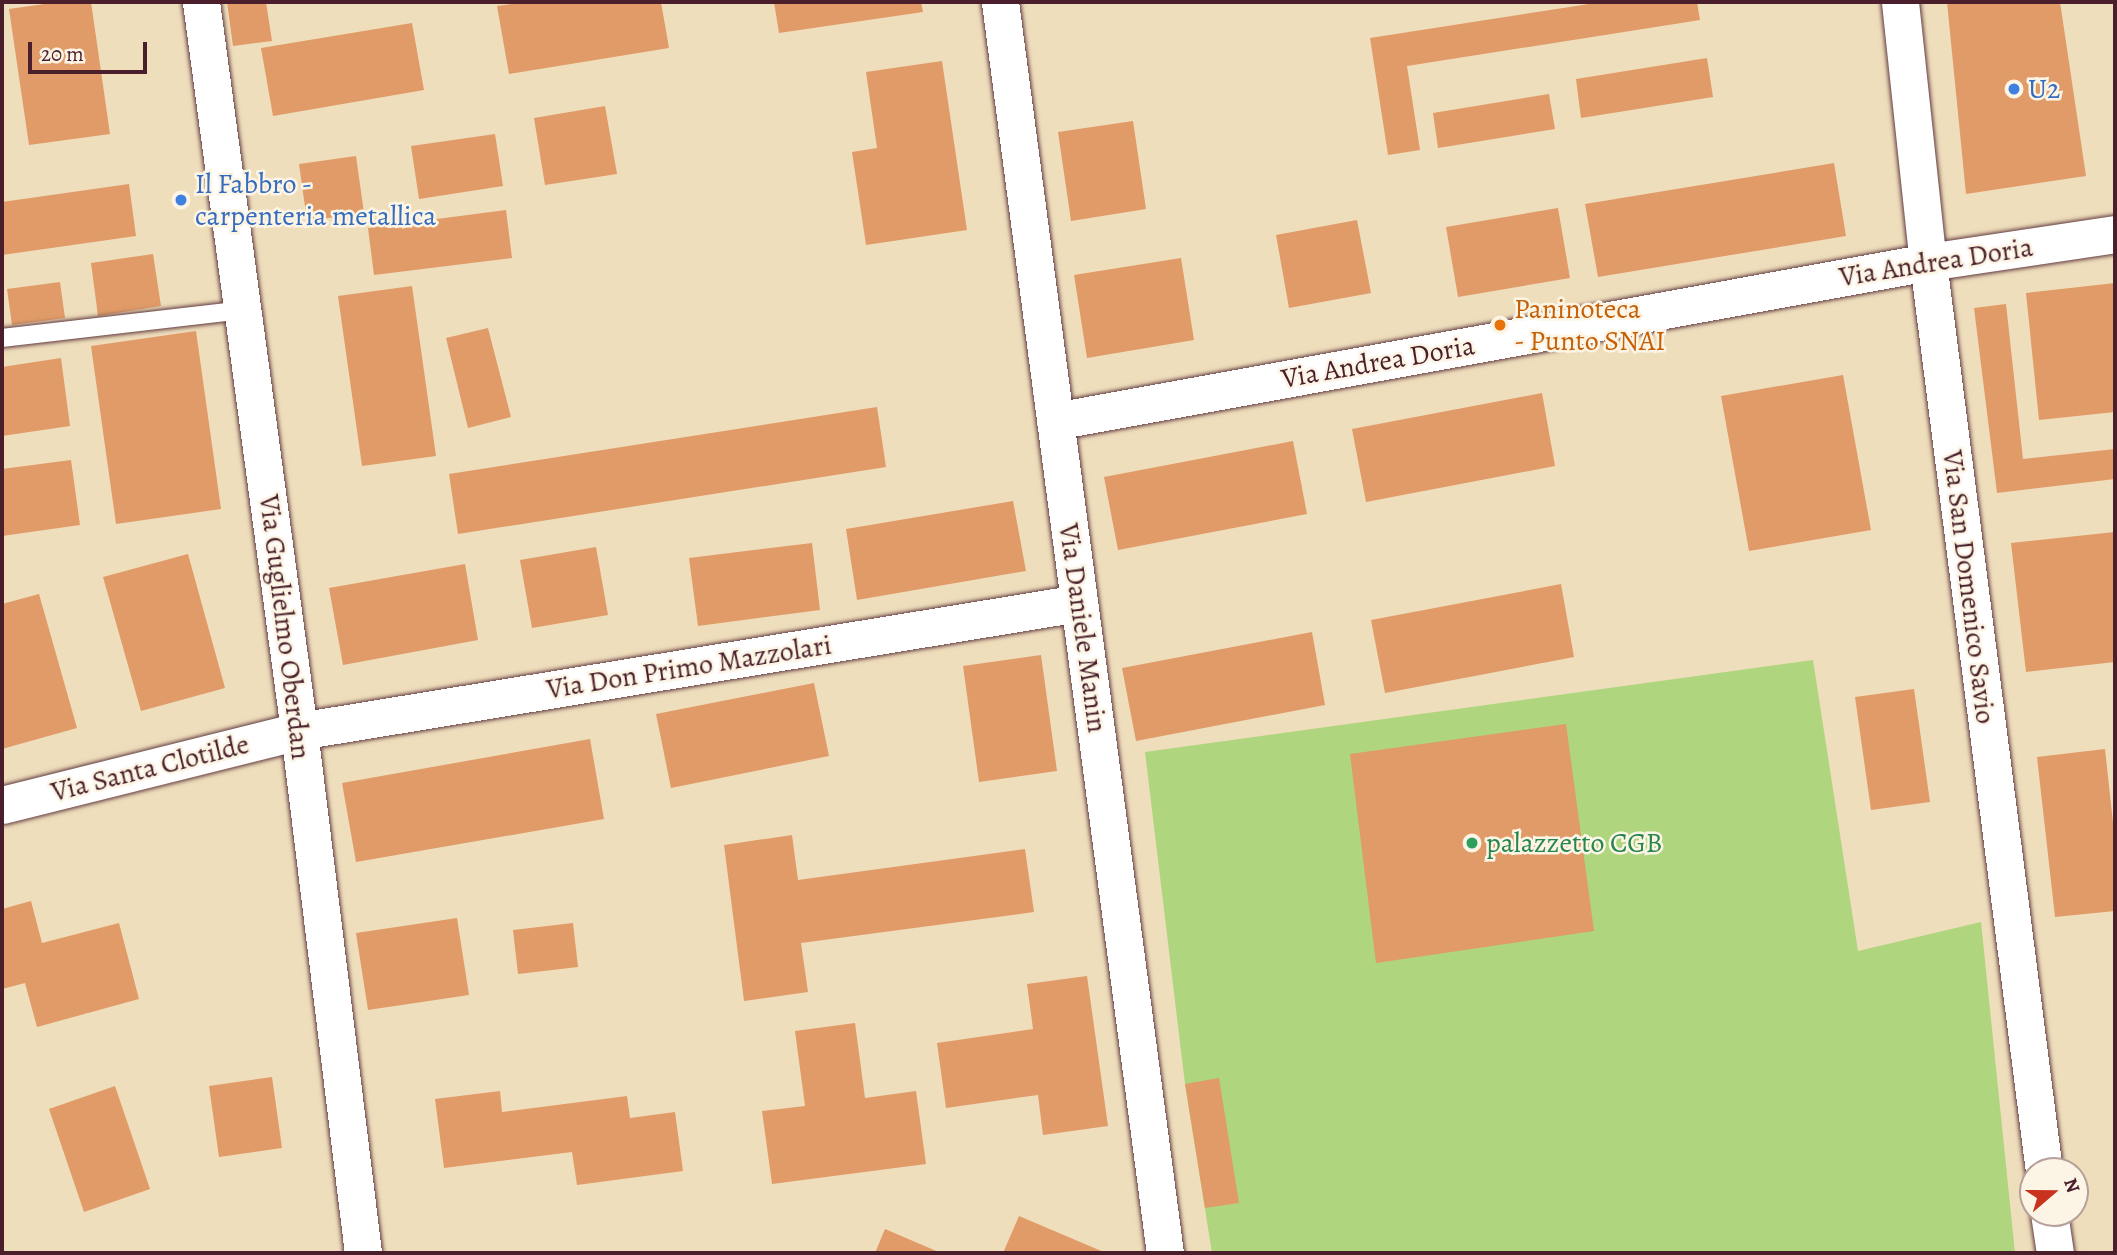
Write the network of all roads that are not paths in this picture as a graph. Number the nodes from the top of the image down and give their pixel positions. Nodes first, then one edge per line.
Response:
1 (201, 2) edge
2 (1000, 2) edge
3 (1900, 2) edge
4 (2115, 234) edge
5 (1928, 262) junction
6 (244, 310) junction
7 (2, 338) edge
8 (1055, 421) junction
9 (1079, 603) junction
10 (299, 731) junction
11 (2, 804) edge
12 (2042, 1157) edge
13 (2051, 1227) edge
14 (363, 1253) edge
15 (1165, 1253) edge
16 (2054, 1253) edge

1 - 6 street, Via Guglielmo Oberdan
2 - 8 street, Via Daniele Manin
3 - 5 street, Via San Domenico Savio
4 - 5 street, Via Andrea Doria
5 - 8 street, Via Andrea Doria
5 - 12 street, Via San Domenico Savio
6 - 7 lane
6 - 10 street, Via Guglielmo Oberdan
8 - 9 street, Via Daniele Manin
9 - 10 street, Via Don Primo Mazzolari
9 - 15 street, Via Daniele Manin
10 - 11 street, Via Santa Clotilde
10 - 14 street, Via Guglielmo Oberdan
13 - 16 street

